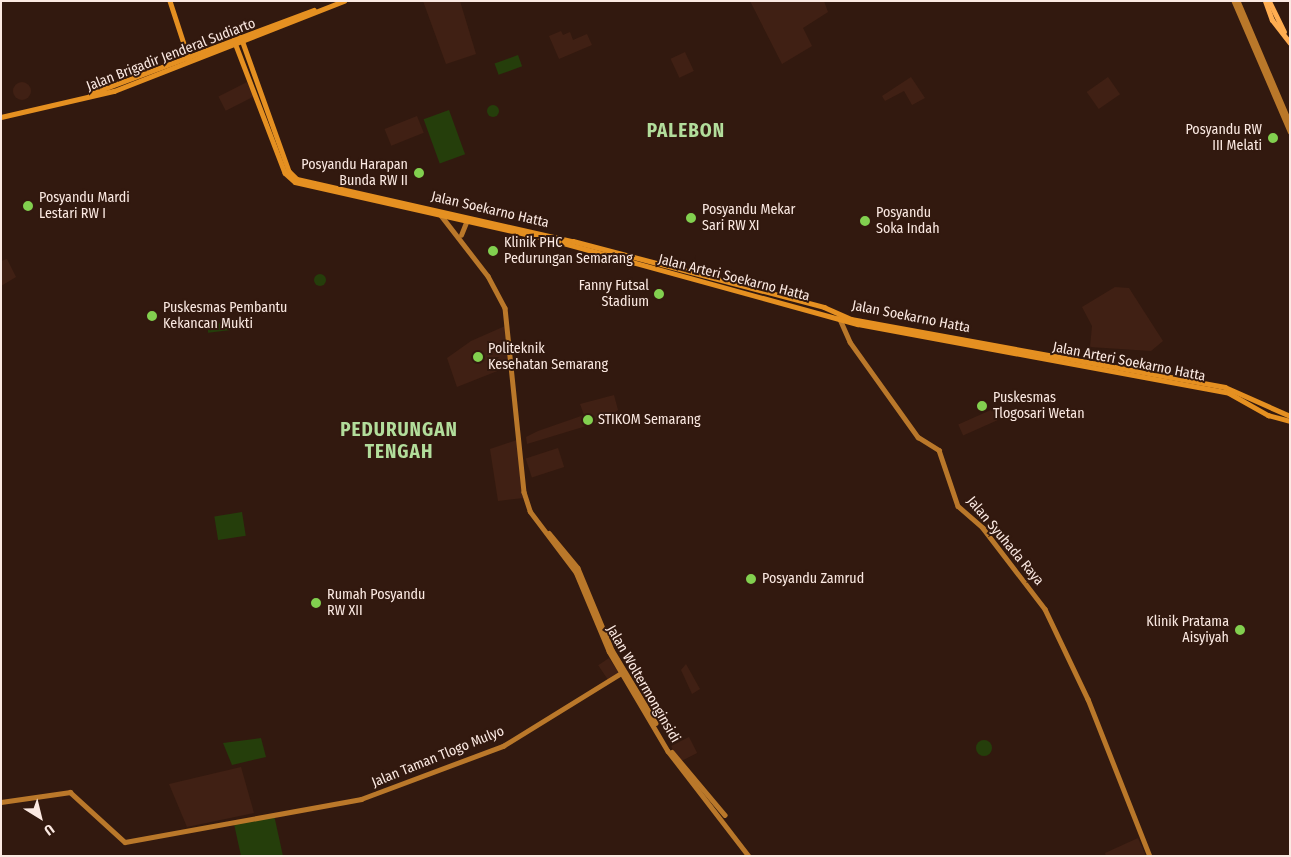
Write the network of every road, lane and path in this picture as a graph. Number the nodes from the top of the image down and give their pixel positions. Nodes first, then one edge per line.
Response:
1 (172, 1) edge
2 (336, 1) edge
3 (344, 1) edge
4 (1236, 1) edge
5 (1265, 1) edge
6 (1269, 1) edge
7 (1290, 38) edge
8 (242, 39) junction
9 (235, 41) junction
10 (1290, 43) edge
11 (190, 58) junction
12 (256, 85) junction
13 (1, 116) edge
14 (1290, 122) edge
15 (1290, 132) edge
16 (441, 212) junction
17 (467, 220) junction
18 (461, 234) junction
19 (656, 267) junction
20 (839, 317) junction
21 (1013, 350) junction
22 (1124, 370) junction
23 (1290, 416) edge
24 (1290, 421) edge
25 (610, 651) junction
26 (623, 672) junction
27 (1, 802) edge
28 (751, 856) edge
29 (1150, 856) edge

1 - 11 main road
2 - 8 main road, Jalan Brigadir Jenderal Sudiarto
3 - 8 main road, Jalan Brigadir Jenderal Sudiarto
4 - 14 street
4 - 15 street
5 - 10 highway
6 - 7 highway
8 - 9 main road, Jalan Brigadir Jenderal Sudiarto
8 - 12 main road
9 - 11 main road, Jalan Brigadir Jenderal Sudiarto
9 - 12 main road, Jalan Arteri Soekarno Hatta
11 - 13 main road, Jalan Brigadir Jenderal Sudiarto
12 - 16 main road, Jalan Arteri Soekarno Hatta
16 - 17 main road, Jalan Arteri Soekarno Hatta
16 - 18 street, Jalan Woltermonginsidi
16 - 19 main road, Jalan Soekarno Hatta
16 - 25 street, Jalan Woltermonginsidi
17 - 18 street
17 - 19 main road, Jalan Arteri Soekarno Hatta
18 - 25 street, Jalan Woltermonginsidi
19 - 20 main road, Jalan Arteri Soekarno Hatta
19 - 21 main road, Jalan Soekarno Hatta
20 - 21 main road, Jalan Arteri Soekarno Hatta
20 - 29 street, Jalan Syuhada Raya
21 - 22 main road, Jalan Arteri Soekarno Hatta
22 - 23 main road
22 - 24 main road, Jalan Arteri Soekarno Hatta
25 - 26 street, Jalan Woltermonginsidi
26 - 27 street, Jalan Taman Tlogo Mulyo
26 - 28 street, Jalan Woltermonginsidi

